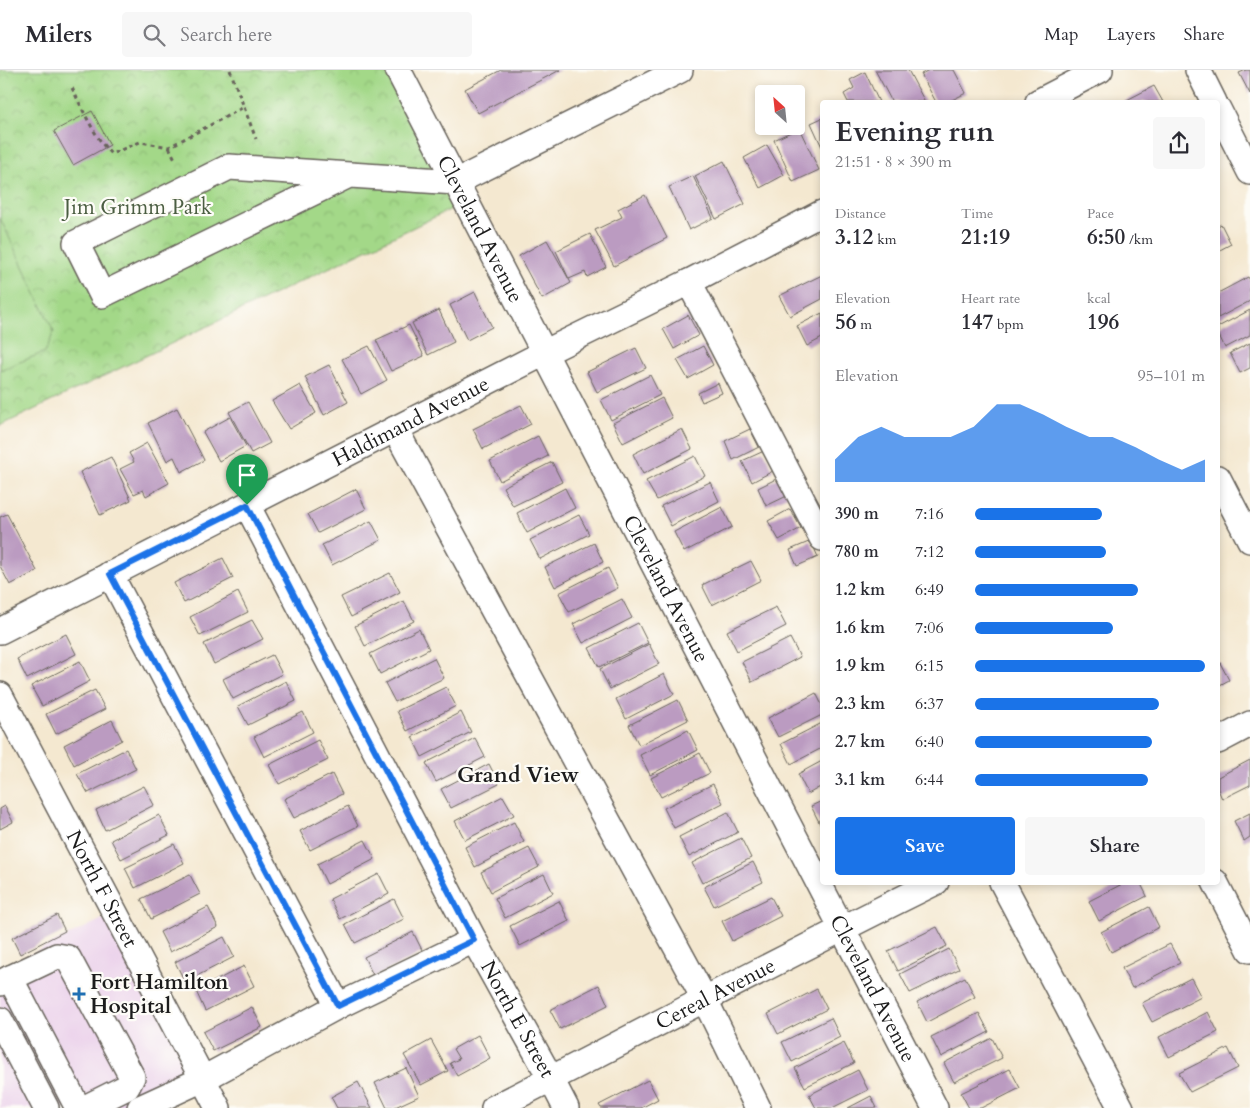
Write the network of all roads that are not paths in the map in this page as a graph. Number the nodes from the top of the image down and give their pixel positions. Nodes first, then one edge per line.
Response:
1 (398, 70) edge
2 (680, 70) edge
3 (1100, 70) edge
4 (1198, 70) edge
5 (1042, 100) edge
6 (1213, 100) edge
7 (1220, 113) edge
8 (1250, 172) edge
9 (349, 175) junction
10 (456, 182) junction
11 (820, 214) edge
12 (689, 282) junction
13 (544, 353) junction
14 (395, 429) junction
15 (1220, 482) edge
16 (247, 505) junction
17 (820, 534) edge
18 (1250, 540) edge
19 (110, 574) junction
20 (0, 631) edge
21 (0, 695) edge
22 (1250, 724) edge
23 (1220, 740) edge
24 (930, 885) edge
25 (1004, 885) edge
26 (1217, 885) edge
27 (841, 928) junction
28 (474, 940) junction
29 (1250, 950) edge
30 (5, 981) edge
31 (705, 1000) junction
32 (338, 1006) junction
33 (0, 1020) edge
34 (203, 1079) junction
35 (551, 1079) junction
36 (46, 1108) edge
37 (78, 1108) edge
38 (85, 1108) edge
39 (140, 1108) edge
40 (218, 1108) edge
41 (494, 1108) edge
42 (566, 1108) edge
43 (758, 1108) edge
44 (935, 1108) edge
45 (1121, 1108) edge

1 - 10 street, Cleveland Avenue
2 - 10 street
3 - 5 street
4 - 6 street
7 - 8 street
9 - 9 street
9 - 10 street
10 - 13 street, Cleveland Avenue
11 - 12 street, Haldimand Avenue
12 - 13 street, Haldimand Avenue
12 - 17 street
13 - 14 street, Haldimand Avenue
13 - 27 street, Cleveland Avenue
14 - 16 street, Haldimand Avenue
14 - 31 street
15 - 18 street
16 - 19 street, Haldimand Avenue
16 - 28 street, North E Street
19 - 20 street, Haldimand Avenue
19 - 32 street
21 - 34 street, North F Street
22 - 23 street
24 - 27 street, Cereal Avenue
25 - 45 street
26 - 29 street
27 - 31 street, Cereal Avenue
27 - 44 street, Cleveland Avenue
28 - 32 street
28 - 35 street, North E Street
30 - 37 street
30 - 38 street
31 - 35 street, Cereal Avenue
31 - 43 street
32 - 34 street
33 - 36 street
34 - 39 street
34 - 40 street, North F Street
35 - 41 street, Cereal Avenue
35 - 42 street, North E Street

